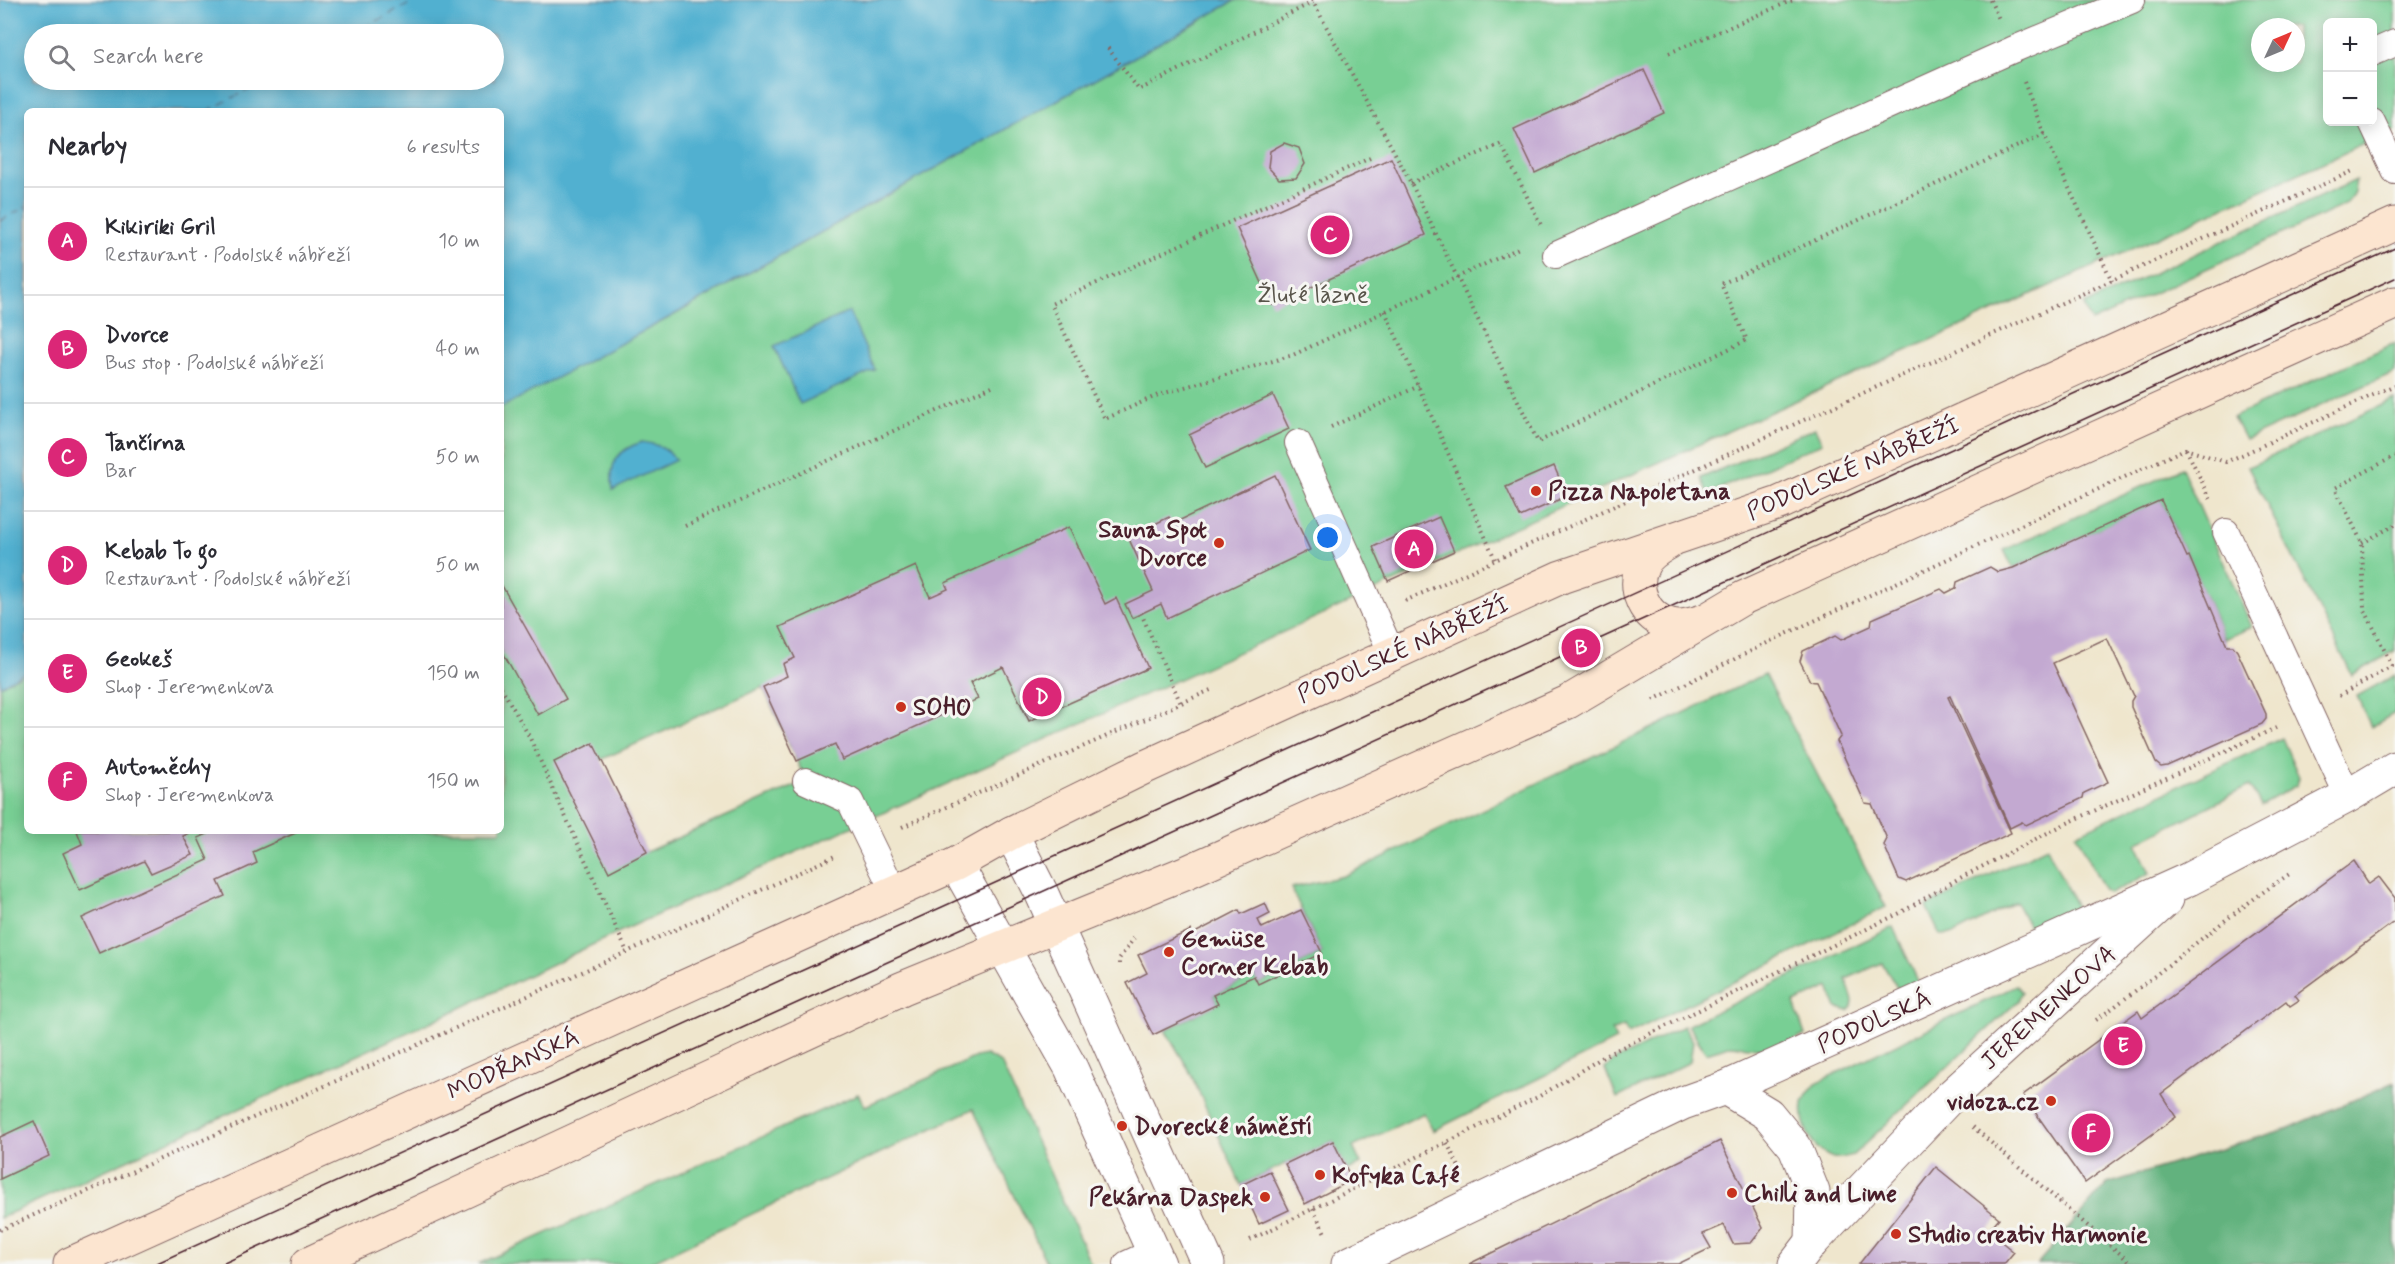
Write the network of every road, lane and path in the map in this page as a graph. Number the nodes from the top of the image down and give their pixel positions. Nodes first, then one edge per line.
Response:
1 (1792, 0) edge
2 (2132, 0) edge
3 (1313, 1) edge
4 (2395, 43) edge
5 (1108, 48) dead end
6 (2013, 50) junction
7 (2377, 51) edge
8 (1669, 54) dead end
9 (2374, 126) edge
10 (2044, 134) junction
11 (1370, 158) dead end
12 (2392, 163) edge
13 (1411, 183) junction
14 (2395, 224) edge
15 (1551, 245) junction
16 (1458, 277) junction
17 (2112, 281) junction
18 (2395, 303) edge
19 (1385, 311) junction
20 (2395, 385) edge
21 (992, 386) dead end
22 (1419, 386) junction
23 (1298, 443) joint
24 (2185, 449) junction
25 (2394, 459) edge
26 (2395, 525) edge
27 (685, 526) dead end
28 (2226, 532) joint
29 (1675, 539) junction
30 (2362, 543) junction
31 (1495, 559) junction
32 (1141, 613) dead end
33 (1376, 617) junction
34 (1711, 618) junction
35 (1392, 654) junction
36 (2394, 665) edge
37 (1223, 685) dead end
38 (504, 692) edge
39 (1181, 704) junction
40 (1646, 704) dead end
41 (2309, 713) junction
42 (2395, 768) edge
43 (806, 781) dead end
44 (2348, 796) junction
45 (1011, 833) junction
46 (869, 841) junction
47 (956, 864) junction
48 (2294, 871) dead end
49 (2188, 879) junction
50 (894, 892) junction
51 (1055, 926) junction
52 (1137, 935) dead end
53 (1004, 945) junction
54 (627, 952) junction
55 (1119, 969) dead end
56 (2130, 996) dead end
57 (1725, 1088) junction
58 (1966, 1121) dead end
59 (1447, 1143) junction
60 (1459, 1167) dead end
61 (1313, 1209) junction
62 (0, 1230) edge
63 (1326, 1235) dead end
64 (1250, 1240) dead end
65 (1804, 1253) edge
66 (1146, 1260) edge
67 (70, 1264) edge
68 (308, 1264) edge
69 (1208, 1264) edge
70 (1348, 1264) edge
71 (2132, 1264) edge

1 - 8 path
2 - 6 lane
3 - 5 path
3 - 13 path
4 - 7 lane
6 - 10 path
6 - 15 lane
9 - 12 lane
10 - 16 path
10 - 17 path
11 - 19 path
12 - 17 path
13 - 15 path
13 - 16 path
14 - 29 main road, PODOLSKÉ NÁBŘEŽÍ
15 - 16 path
16 - 19 path
17 - 31 path
18 - 34 main road
19 - 22 path
20 - 24 path
21 - 27 path
22 - 23 path
22 - 31 path
23 - 33 lane
24 - 28 path
24 - 40 path
25 - 30 path
26 - 30 path
28 - 41 lane
29 - 34 main road
29 - 35 main road, PODOLSKÉ NÁBŘEŽÍ
30 - 36 path
31 - 33 path
32 - 39 path
33 - 35 lane
34 - 51 main road
35 - 45 main road, PODOLSKÉ NÁBŘEŽÍ
36 - 41 path
37 - 39 path
38 - 54 path
39 - 46 path
41 - 44 lane
41 - 59 path
42 - 44 street, PODOLSKÁ
43 - 46 lane
44 - 49 street, PODOLSKÁ
45 - 47 main road, PODOLSKÉ NÁBŘEŽÍ
45 - 51 street
46 - 50 lane
46 - 54 path
47 - 50 main road, MODŘANSKÁ
47 - 53 street
48 - 56 path
49 - 57 street, PODOLSKÁ
49 - 65 street, JEREMENKOVA
50 - 67 main road, MODŘANSKÁ
51 - 53 main road
51 - 69 street
52 - 55 path
53 - 66 street
53 - 68 main road
54 - 62 path
57 - 65 street, JEREMENKOVA
57 - 70 street, PODOLSKÁ
58 - 71 path
59 - 60 path
59 - 61 path
61 - 63 path
61 - 64 path

